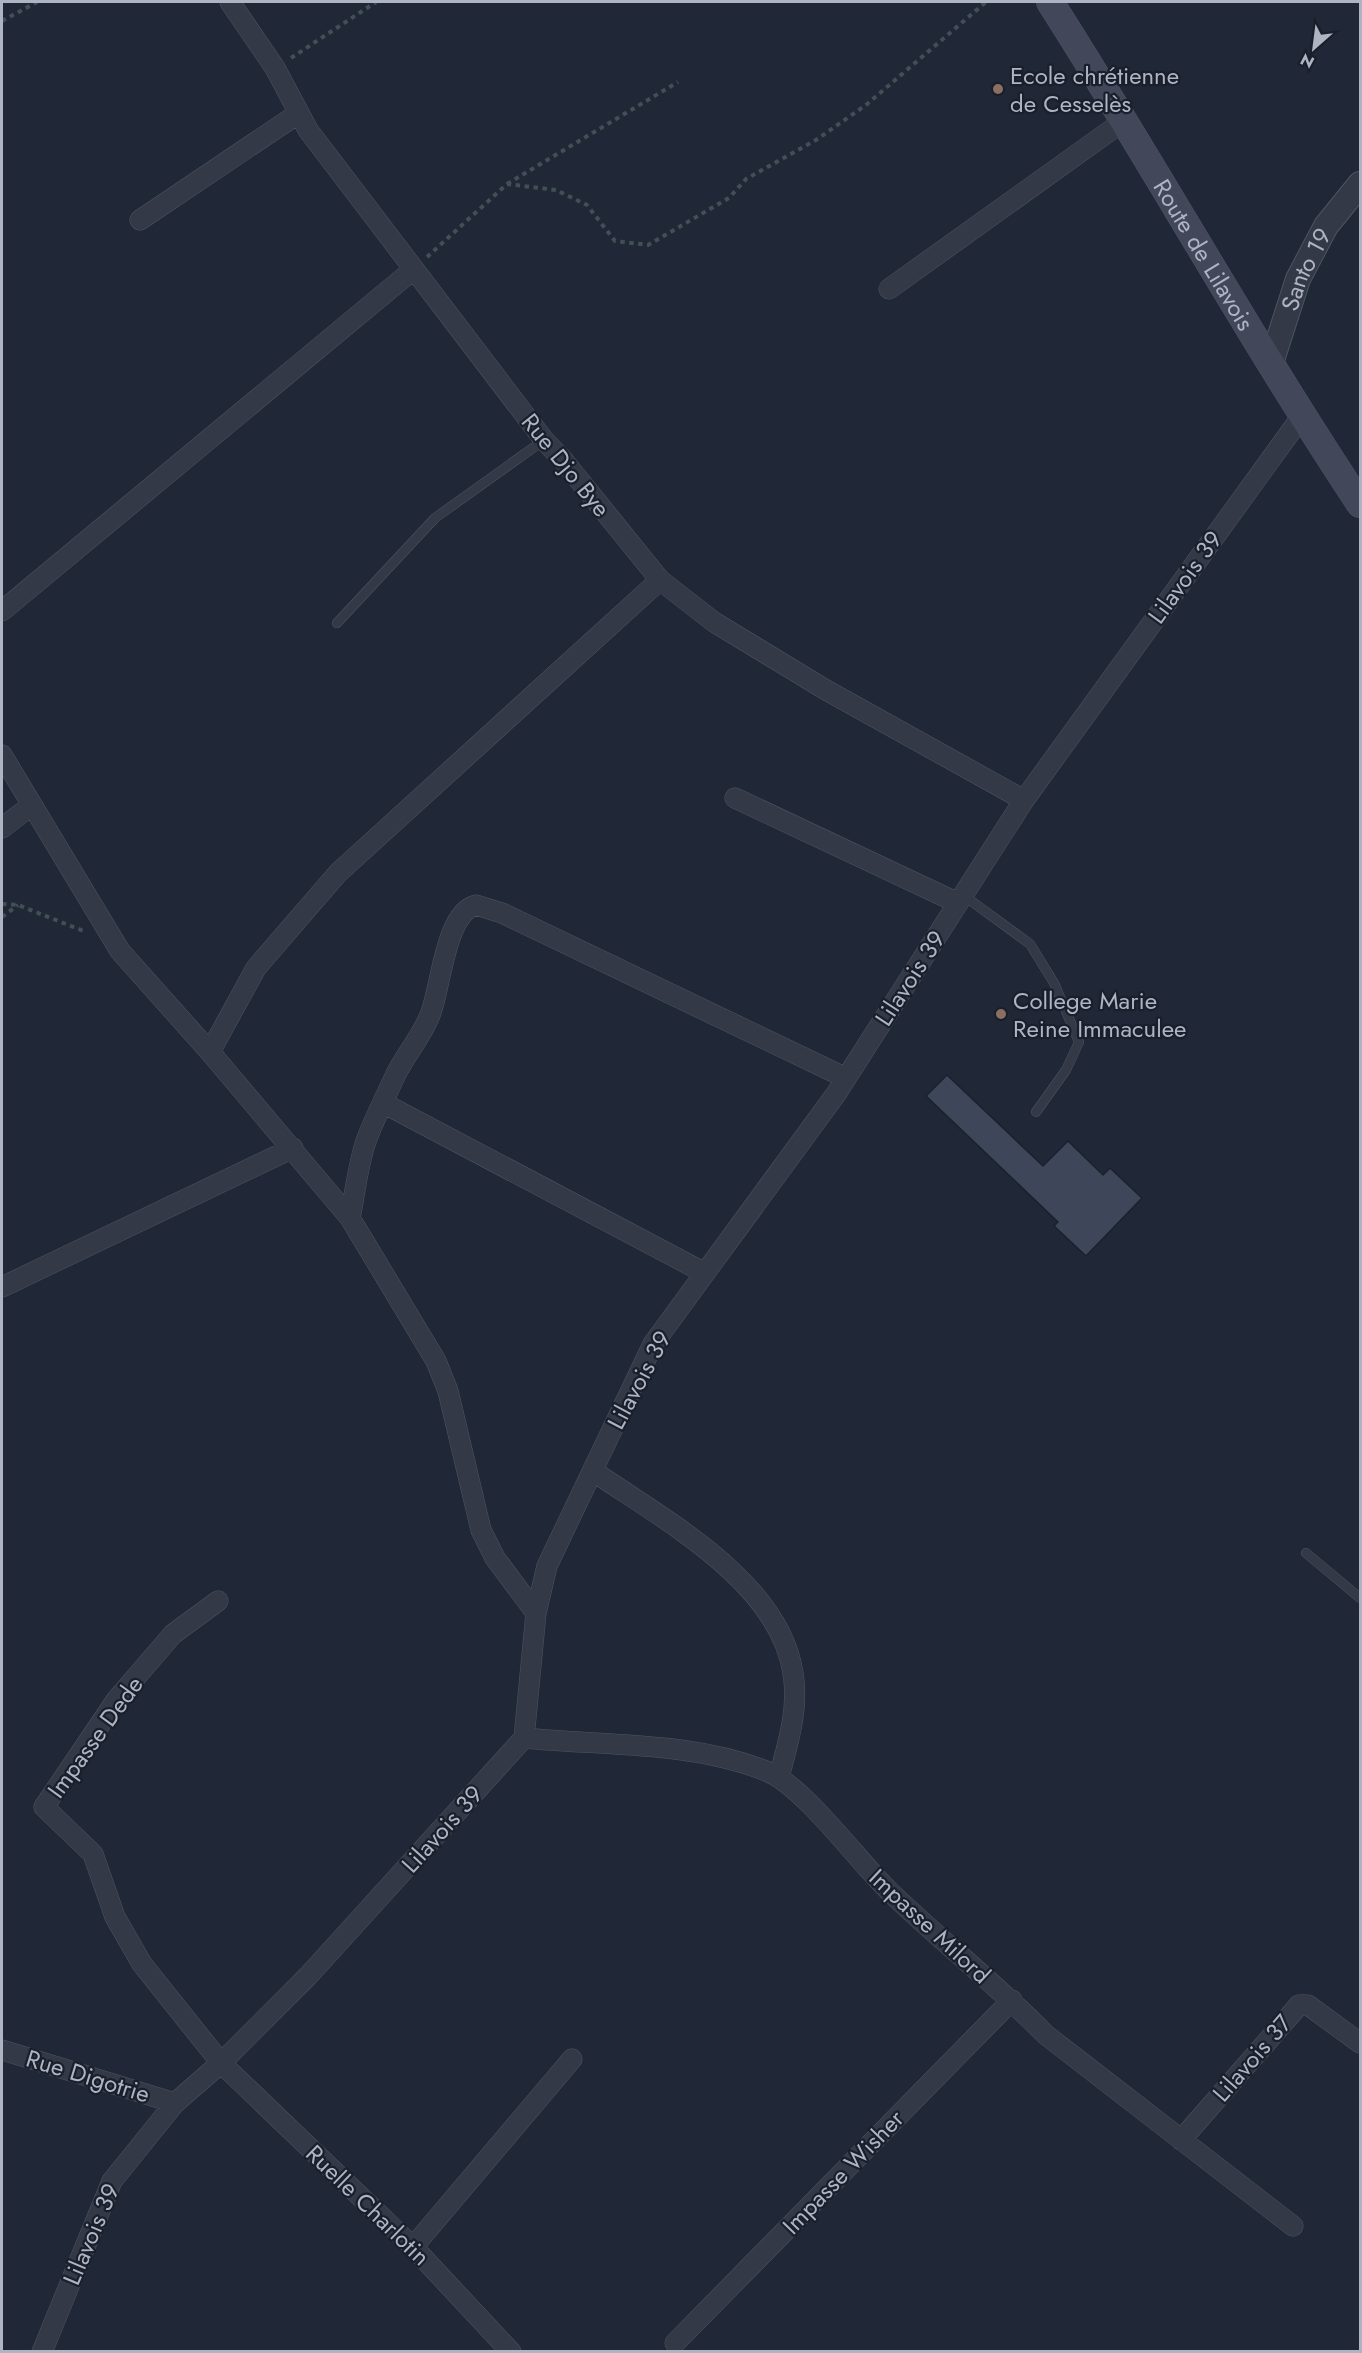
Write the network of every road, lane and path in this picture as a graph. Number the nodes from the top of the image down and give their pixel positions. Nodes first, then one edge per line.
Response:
1 (37, 2) edge
2 (230, 2) edge
3 (376, 2) edge
4 (986, 2) edge
5 (1050, 2) edge
6 (2, 21) edge
7 (275, 68) junction
8 (678, 82) dead end
9 (299, 113) junction
10 (1125, 120) junction
11 (507, 184) junction
12 (1360, 184) edge
13 (140, 220) dead end
14 (414, 269) junction
15 (889, 289) dead end
16 (1271, 363) junction
17 (1302, 416) junction
18 (544, 440) junction
19 (1360, 504) edge
20 (660, 580) junction
21 (2, 611) edge
22 (337, 623) dead end
23 (2, 754) edge
24 (735, 798) dead end
25 (1024, 800) junction
26 (32, 805) junction
27 (2, 828) edge
28 (960, 899) junction
29 (2, 904) edge
30 (18, 905) junction
31 (2, 917) edge
32 (120, 951) junction
33 (210, 1052) junction
34 (846, 1078) junction
35 (383, 1103) junction
36 (1036, 1112) dead end
37 (292, 1148) junction
38 (350, 1218) junction
39 (705, 1273) junction
40 (2, 1287) edge
41 (593, 1471) junction
42 (1306, 1552) dead end
43 (1360, 1598) edge
44 (218, 1601) dead end
45 (536, 1613) junction
46 (524, 1738) junction
47 (779, 1777) junction
48 (1012, 2000) junction
49 (1360, 2043) edge
50 (2, 2050) edge
51 (572, 2060) dead end
52 (221, 2063) junction
53 (175, 2103) junction
54 (1181, 2139) junction
55 (1293, 2226) dead end
56 (413, 2247) junction
57 (675, 2343) dead end
58 (42, 2352) edge
59 (511, 2352) edge

1 - 6 path
2 - 7 street, Rue Djo Bye
3 - 7 path
4 - 11 path
5 - 10 main road, Route de Lilavois
7 - 9 street, Rue Djo Bye
8 - 11 path
9 - 13 street
9 - 14 street, Rue Djo Bye
10 - 15 street
10 - 16 main road, Route de Lilavois
11 - 14 path
12 - 16 street, Santo 19
14 - 18 street, Rue Djo Bye
14 - 21 street
16 - 17 main road, Route de Lilavois
17 - 19 main road, Route de Lilavois
17 - 25 street, Lilavois 39
18 - 20 street, Rue Djo Bye
18 - 22 lane
20 - 25 street, Rue Djo Bye
20 - 33 street
23 - 26 street
24 - 28 street
25 - 28 street, Lilavois 39
26 - 27 street
26 - 32 street
28 - 34 street, Lilavois 39
28 - 36 lane
29 - 30 path
30 - 31 path
30 - 32 path
32 - 33 street
33 - 37 street
34 - 35 street
34 - 39 street, Lilavois 39
35 - 38 street
35 - 39 street
37 - 38 street
37 - 40 street
38 - 45 street
39 - 41 street, Lilavois 39
41 - 45 street, Lilavois 39
41 - 47 street
42 - 43 lane
44 - 52 street, Impasse Dede
45 - 46 street, Lilavois 39
46 - 47 street, Impasse Milord
46 - 52 street, Lilavois 39
47 - 48 street, Impasse Milord
48 - 54 street, Impasse Milord
48 - 57 street, Impasse Wisher
49 - 54 street, Lilavois 37
50 - 53 street, Rue Digotrie
51 - 56 street
52 - 53 street, Lilavois 39
52 - 56 street, Ruelle Charlotin
53 - 58 street, Lilavois 39
54 - 55 street, Impasse Milord
56 - 59 street, Ruelle Charlotin

